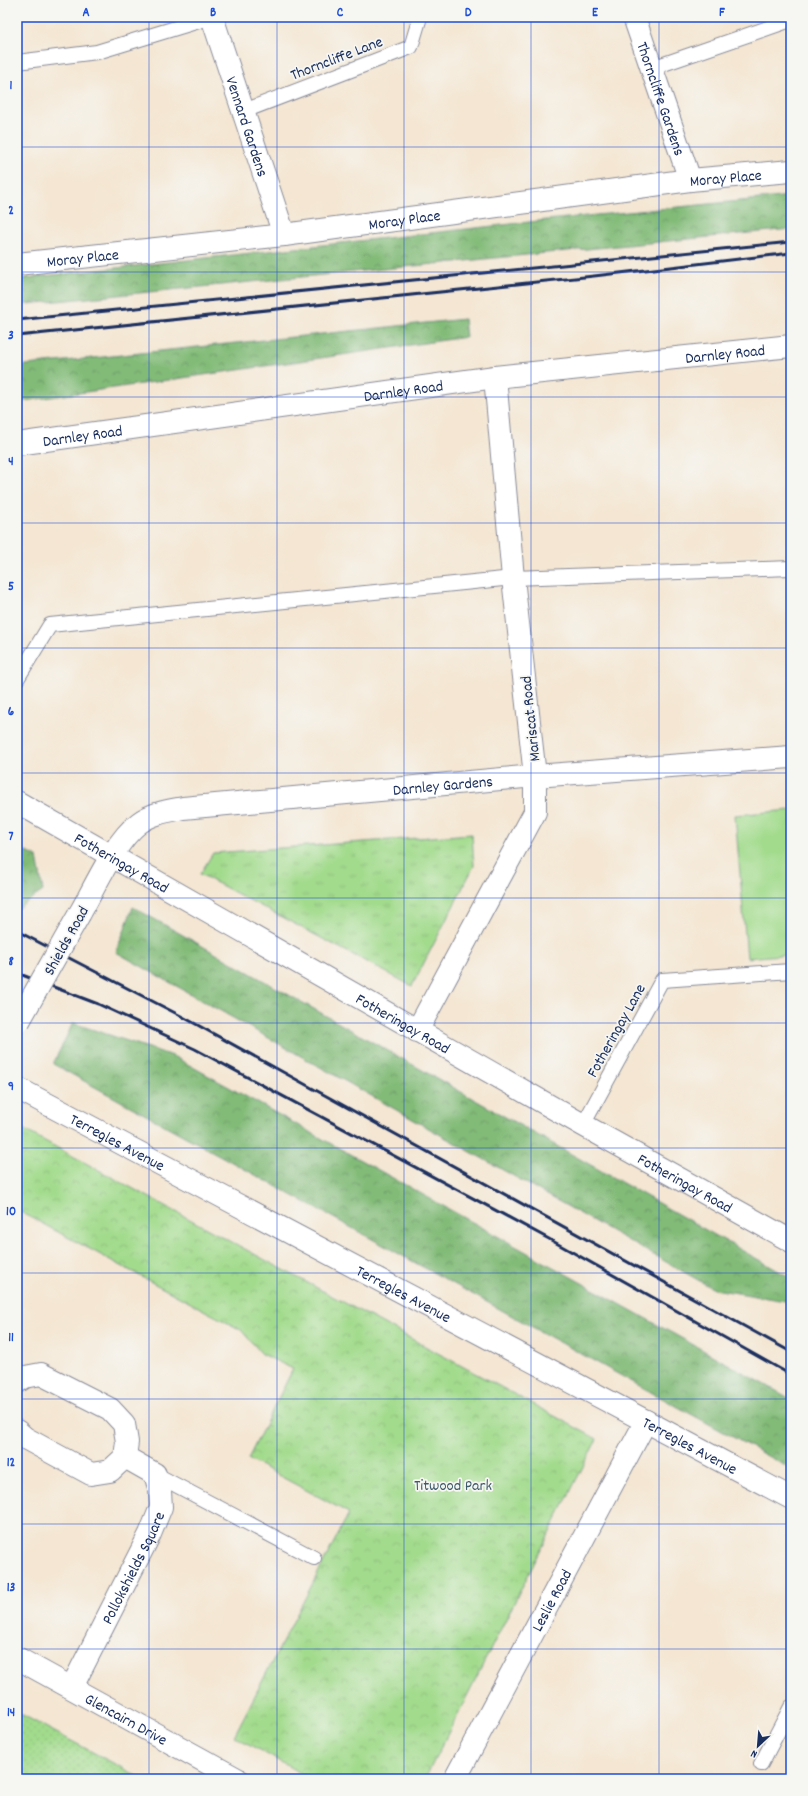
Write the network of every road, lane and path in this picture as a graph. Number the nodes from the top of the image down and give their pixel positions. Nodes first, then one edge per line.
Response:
1 (212, 17) edge
2 (420, 17) edge
3 (634, 17) edge
4 (791, 20) edge
5 (18, 60) edge
6 (652, 68) junction
7 (244, 111) junction
8 (791, 171) edge
9 (690, 180) junction
10 (284, 235) junction
11 (17, 264) edge
12 (791, 346) edge
13 (495, 377) junction
14 (17, 444) edge
15 (791, 568) edge
16 (513, 578) junction
17 (17, 679) edge
18 (791, 757) edge
19 (535, 776) junction
20 (17, 802) edge
21 (112, 855) junction
22 (791, 971) edge
23 (18, 1023) edge
24 (417, 1031) junction
25 (17, 1088) edge
26 (583, 1125) junction
27 (791, 1241) edge
28 (17, 1382) edge
29 (646, 1421) junction
30 (17, 1431) edge
31 (125, 1457) junction
32 (156, 1474) junction
33 (791, 1498) edge
34 (314, 1558) dead end
35 (17, 1658) edge
36 (72, 1687) junction
37 (791, 1707) edge
38 (787, 1725) edge
39 (760, 1764) dead end
40 (236, 1779) edge
41 (455, 1779) edge

1 - 5 lane
1 - 7 street, Vennard Gardens
2 - 7 lane, Thorncliffe Lane
3 - 6 street, Thorncliffe Gardens
4 - 6 lane
6 - 9 street, Thorncliffe Gardens
7 - 10 street, Vennard Gardens
8 - 9 street, Moray Place
9 - 10 street, Moray Place
10 - 11 street, Moray Place
12 - 13 street, Darnley Road
13 - 14 street, Darnley Road
13 - 16 street, Mariscat Road
15 - 16 lane
16 - 17 lane
16 - 19 street, Mariscat Road
18 - 19 street, Darnley Gardens
19 - 21 street, Darnley Gardens
19 - 24 street, Mariscat Road
20 - 21 street, Fotheringay Road
21 - 23 street, Shields Road, bridge
21 - 24 street, Fotheringay Road
22 - 26 lane, Fotheringay Lane
24 - 26 street, Fotheringay Road
25 - 29 street, Terregles Avenue
26 - 27 street, Fotheringay Road
28 - 31 street
29 - 33 street, Terregles Avenue
29 - 41 street, Leslie Road
30 - 31 street
31 - 32 street
32 - 34 lane
32 - 36 street, Pollokshields Square
35 - 36 street, Glencairn Drive
36 - 40 street, Glencairn Drive
37 - 38 lane
38 - 39 lane

